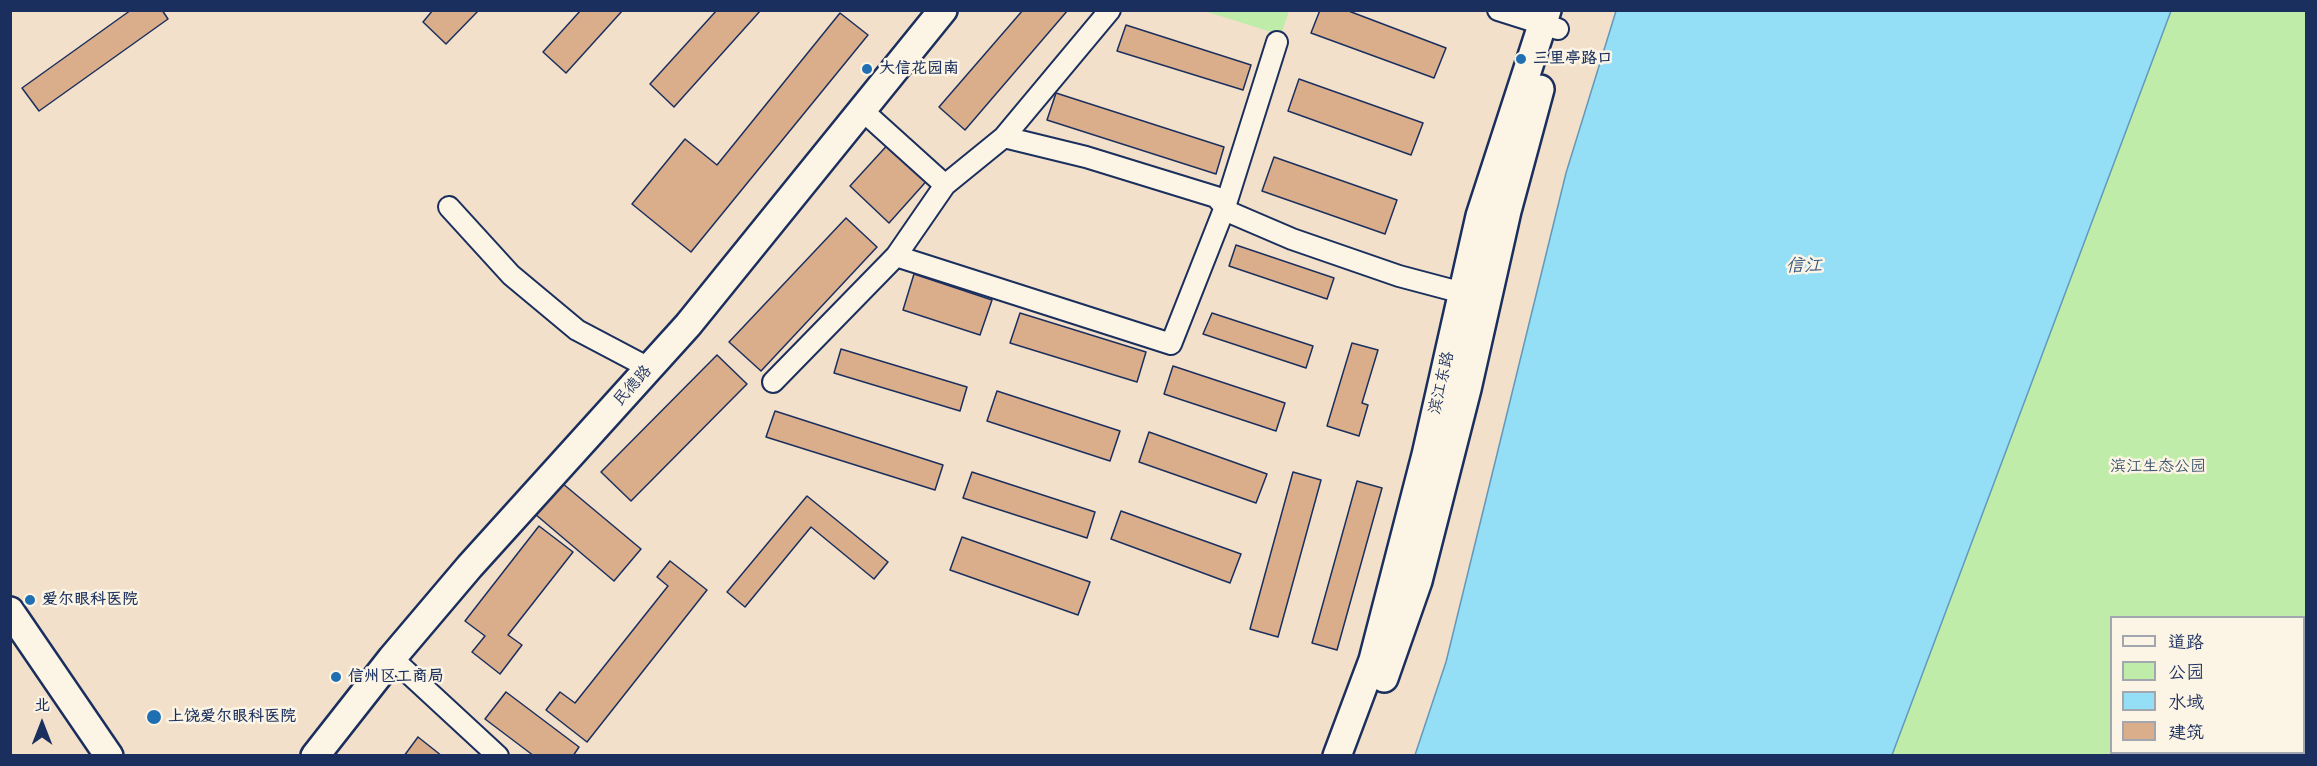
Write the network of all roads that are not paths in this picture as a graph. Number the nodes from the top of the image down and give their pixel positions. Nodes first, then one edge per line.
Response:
1 (943, 10) edge
2 (1110, 10) edge
3 (1498, 10) edge
4 (1553, 18) edge
5 (1277, 42) dead end
6 (863, 111) junction
7 (1004, 136) junction
8 (945, 185) junction
9 (449, 207) dead end
10 (1225, 207) junction
11 (896, 256) junction
12 (1462, 293) junction
13 (649, 368) junction
14 (773, 382) dead end
15 (10, 611) edge
16 (10, 638) edge
17 (392, 658) junction
18 (92, 756) edge
19 (109, 756) edge
20 (315, 756) edge
21 (498, 756) edge
22 (1337, 756) edge
23 (1357, 756) edge

1 - 6 main road, 民德路
2 - 7 street
3 - 4 street
4 - 12 main road, 滨江东路
4 - 23 main road, 滨江东路
5 - 10 street
6 - 8 street
6 - 13 main road, 民德路
7 - 8 street
7 - 10 street
8 - 11 street
9 - 13 street
10 - 11 street
10 - 12 street
11 - 14 street
12 - 22 main road, 滨江东路
13 - 17 main road, 民德路
15 - 19 main road
16 - 18 main road
17 - 20 main road, 民德路
17 - 21 street

